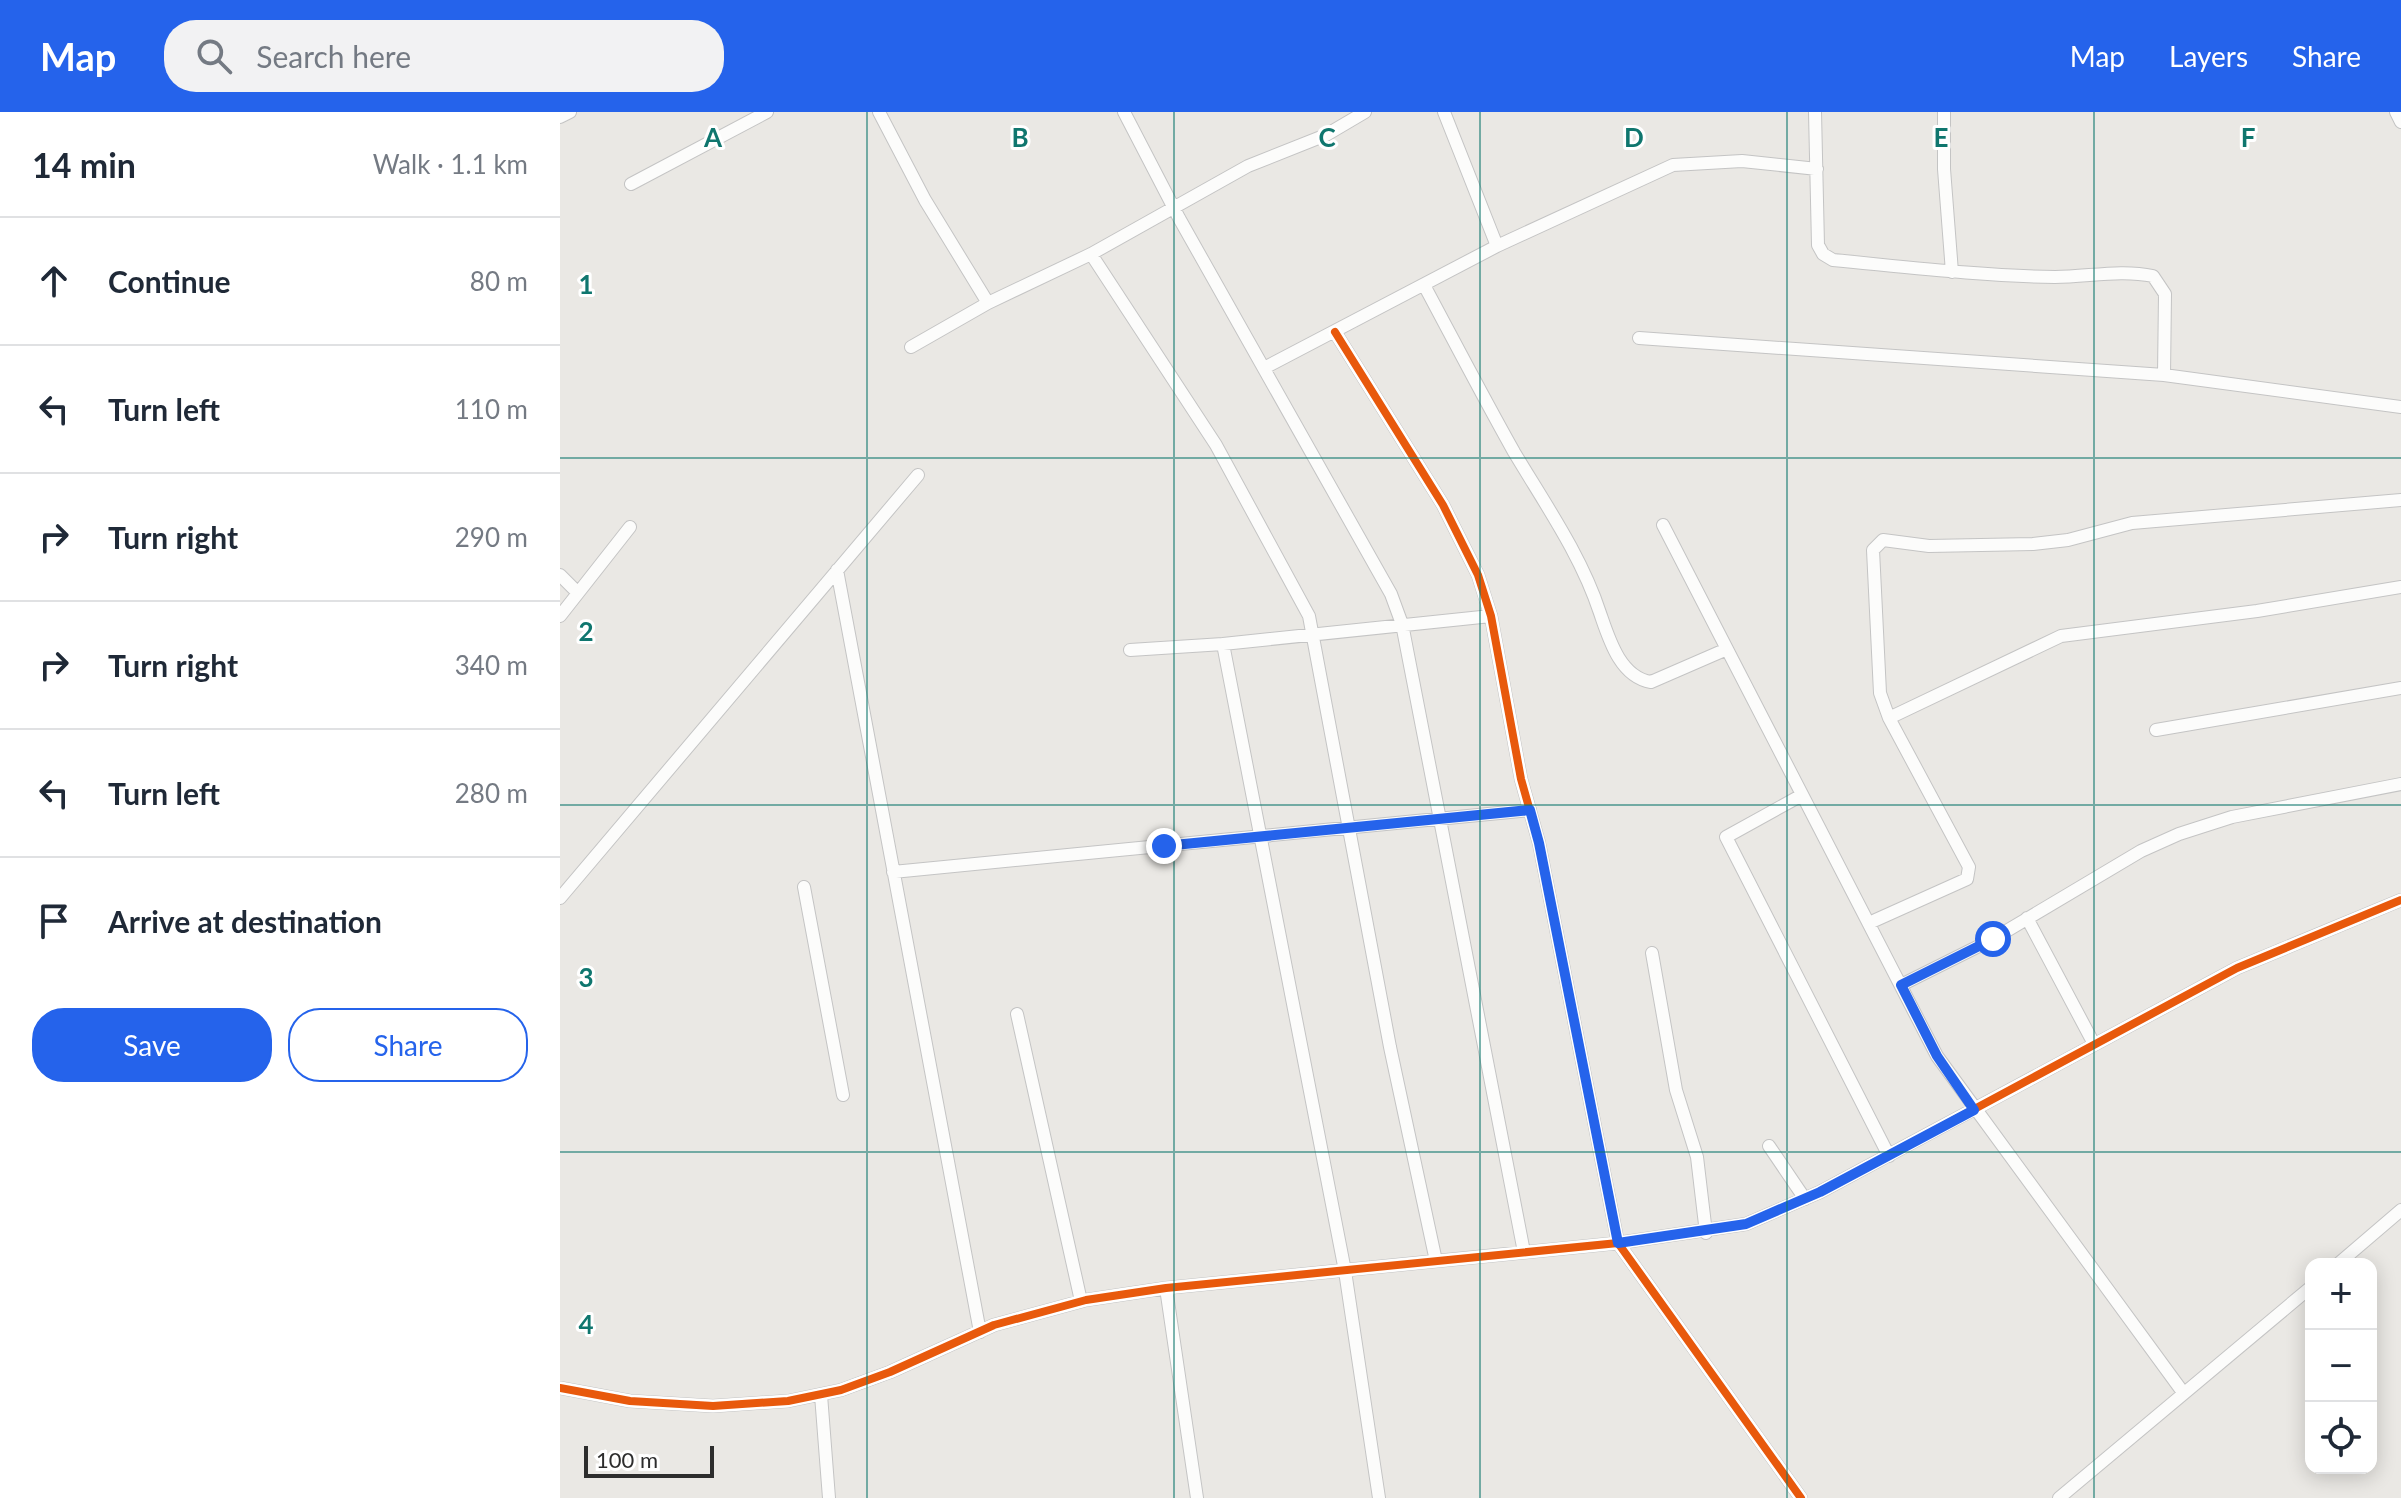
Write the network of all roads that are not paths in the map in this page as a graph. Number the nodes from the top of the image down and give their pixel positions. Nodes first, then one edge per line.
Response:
1 (570, 112) edge
2 (767, 112) edge
3 (879, 112) edge
4 (1124, 112) edge
5 (1365, 112) edge
6 (1444, 112) edge
7 (1815, 112) edge
8 (1944, 112) edge
9 (2396, 112) edge
10 (560, 117) edge
11 (2401, 122) edge
12 (1817, 169) junction
13 (631, 184) dead end
14 (1174, 208) junction
15 (1497, 246) junction
16 (1091, 254) junction
17 (1952, 272) junction
18 (1424, 285) junction
19 (988, 303) junction
20 (1335, 332) junction
21 (1639, 338) dead end
22 (911, 347) dead end
23 (1264, 368) junction
24 (2164, 375) junction
25 (2401, 407) edge
26 (918, 475) dead end
27 (2401, 500) edge
28 (1663, 525) dead end
29 (630, 527) dead end
30 (837, 570) junction
31 (560, 575) edge
32 (2401, 587) edge
33 (578, 593) junction
34 (560, 616) edge
35 (1491, 616) junction
36 (1402, 624) junction
37 (1314, 634) junction
38 (1223, 644) junction
39 (1727, 649) junction
40 (1130, 650) dead end
41 (2401, 688) edge
42 (1889, 718) junction
43 (2156, 730) dead end
44 (2401, 784) edge
45 (1802, 795) junction
46 (1530, 810) junction
47 (1441, 819) junction
48 (1350, 828) junction
49 (1261, 837) junction
50 (893, 872) junction
51 (804, 887) dead end
52 (560, 898) edge
53 (2401, 900) edge
54 (2027, 918) junction
55 (1869, 923) junction
56 (1652, 953) dead end
57 (1901, 985) junction
58 (1017, 1014) dead end
59 (2094, 1044) junction
60 (843, 1095) dead end
61 (1974, 1110) junction
62 (1769, 1146) dead end
63 (1889, 1156) junction
64 (1805, 1199) junction
65 (2401, 1210) edge
66 (1706, 1233) junction
67 (1618, 1243) junction
68 (1524, 1252) junction
69 (2345, 1258) edge
70 (1436, 1261) junction
71 (1345, 1271) junction
72 (1166, 1288) junction
73 (2305, 1292) edge
74 (1081, 1301) junction
75 (980, 1332) junction
76 (560, 1388) edge
77 (2182, 1391) junction
78 (821, 1395) junction
79 (829, 1498) edge
80 (1197, 1498) edge
81 (1379, 1498) edge
82 (1801, 1498) edge
83 (2059, 1498) edge

1 - 10 street
2 - 13 street
3 - 19 street
4 - 14 street
5 - 14 street
6 - 15 street
7 - 12 street
8 - 17 street
9 - 11 street
12 - 15 street
12 - 17 street
14 - 16 street
14 - 23 street
15 - 18 street
16 - 19 street
16 - 37 street
17 - 24 street
18 - 20 street
18 - 39 street
19 - 22 street
20 - 23 street
20 - 35 street
21 - 24 street
23 - 36 street
24 - 25 street
26 - 30 street
27 - 42 street
28 - 39 street
29 - 33 street
30 - 50 street
30 - 52 street
31 - 33 street
32 - 42 street
33 - 34 street
35 - 36 street
35 - 46 street
36 - 37 street
36 - 47 street
37 - 38 street
37 - 48 street
38 - 40 street
38 - 49 street
39 - 45 street
41 - 43 street
42 - 55 street
44 - 54 street
45 - 55 street
45 - 63 street
46 - 47 street
46 - 67 street
47 - 48 street
47 - 68 street
48 - 49 street
48 - 70 street
49 - 50 street
49 - 71 street
50 - 75 street
51 - 60 street
53 - 59 street
54 - 57 street
54 - 59 street
55 - 57 street
56 - 66 street
57 - 61 street
58 - 74 street
59 - 61 street
61 - 63 street
61 - 77 street
62 - 64 street
63 - 64 street
64 - 66 street
65 - 69 street
66 - 67 street
67 - 68 street
67 - 82 street
68 - 70 street
70 - 71 street
71 - 72 street
71 - 81 street
72 - 74 street
72 - 80 street
73 - 77 street
74 - 75 street
75 - 78 street
76 - 78 street
77 - 83 street
78 - 79 street

